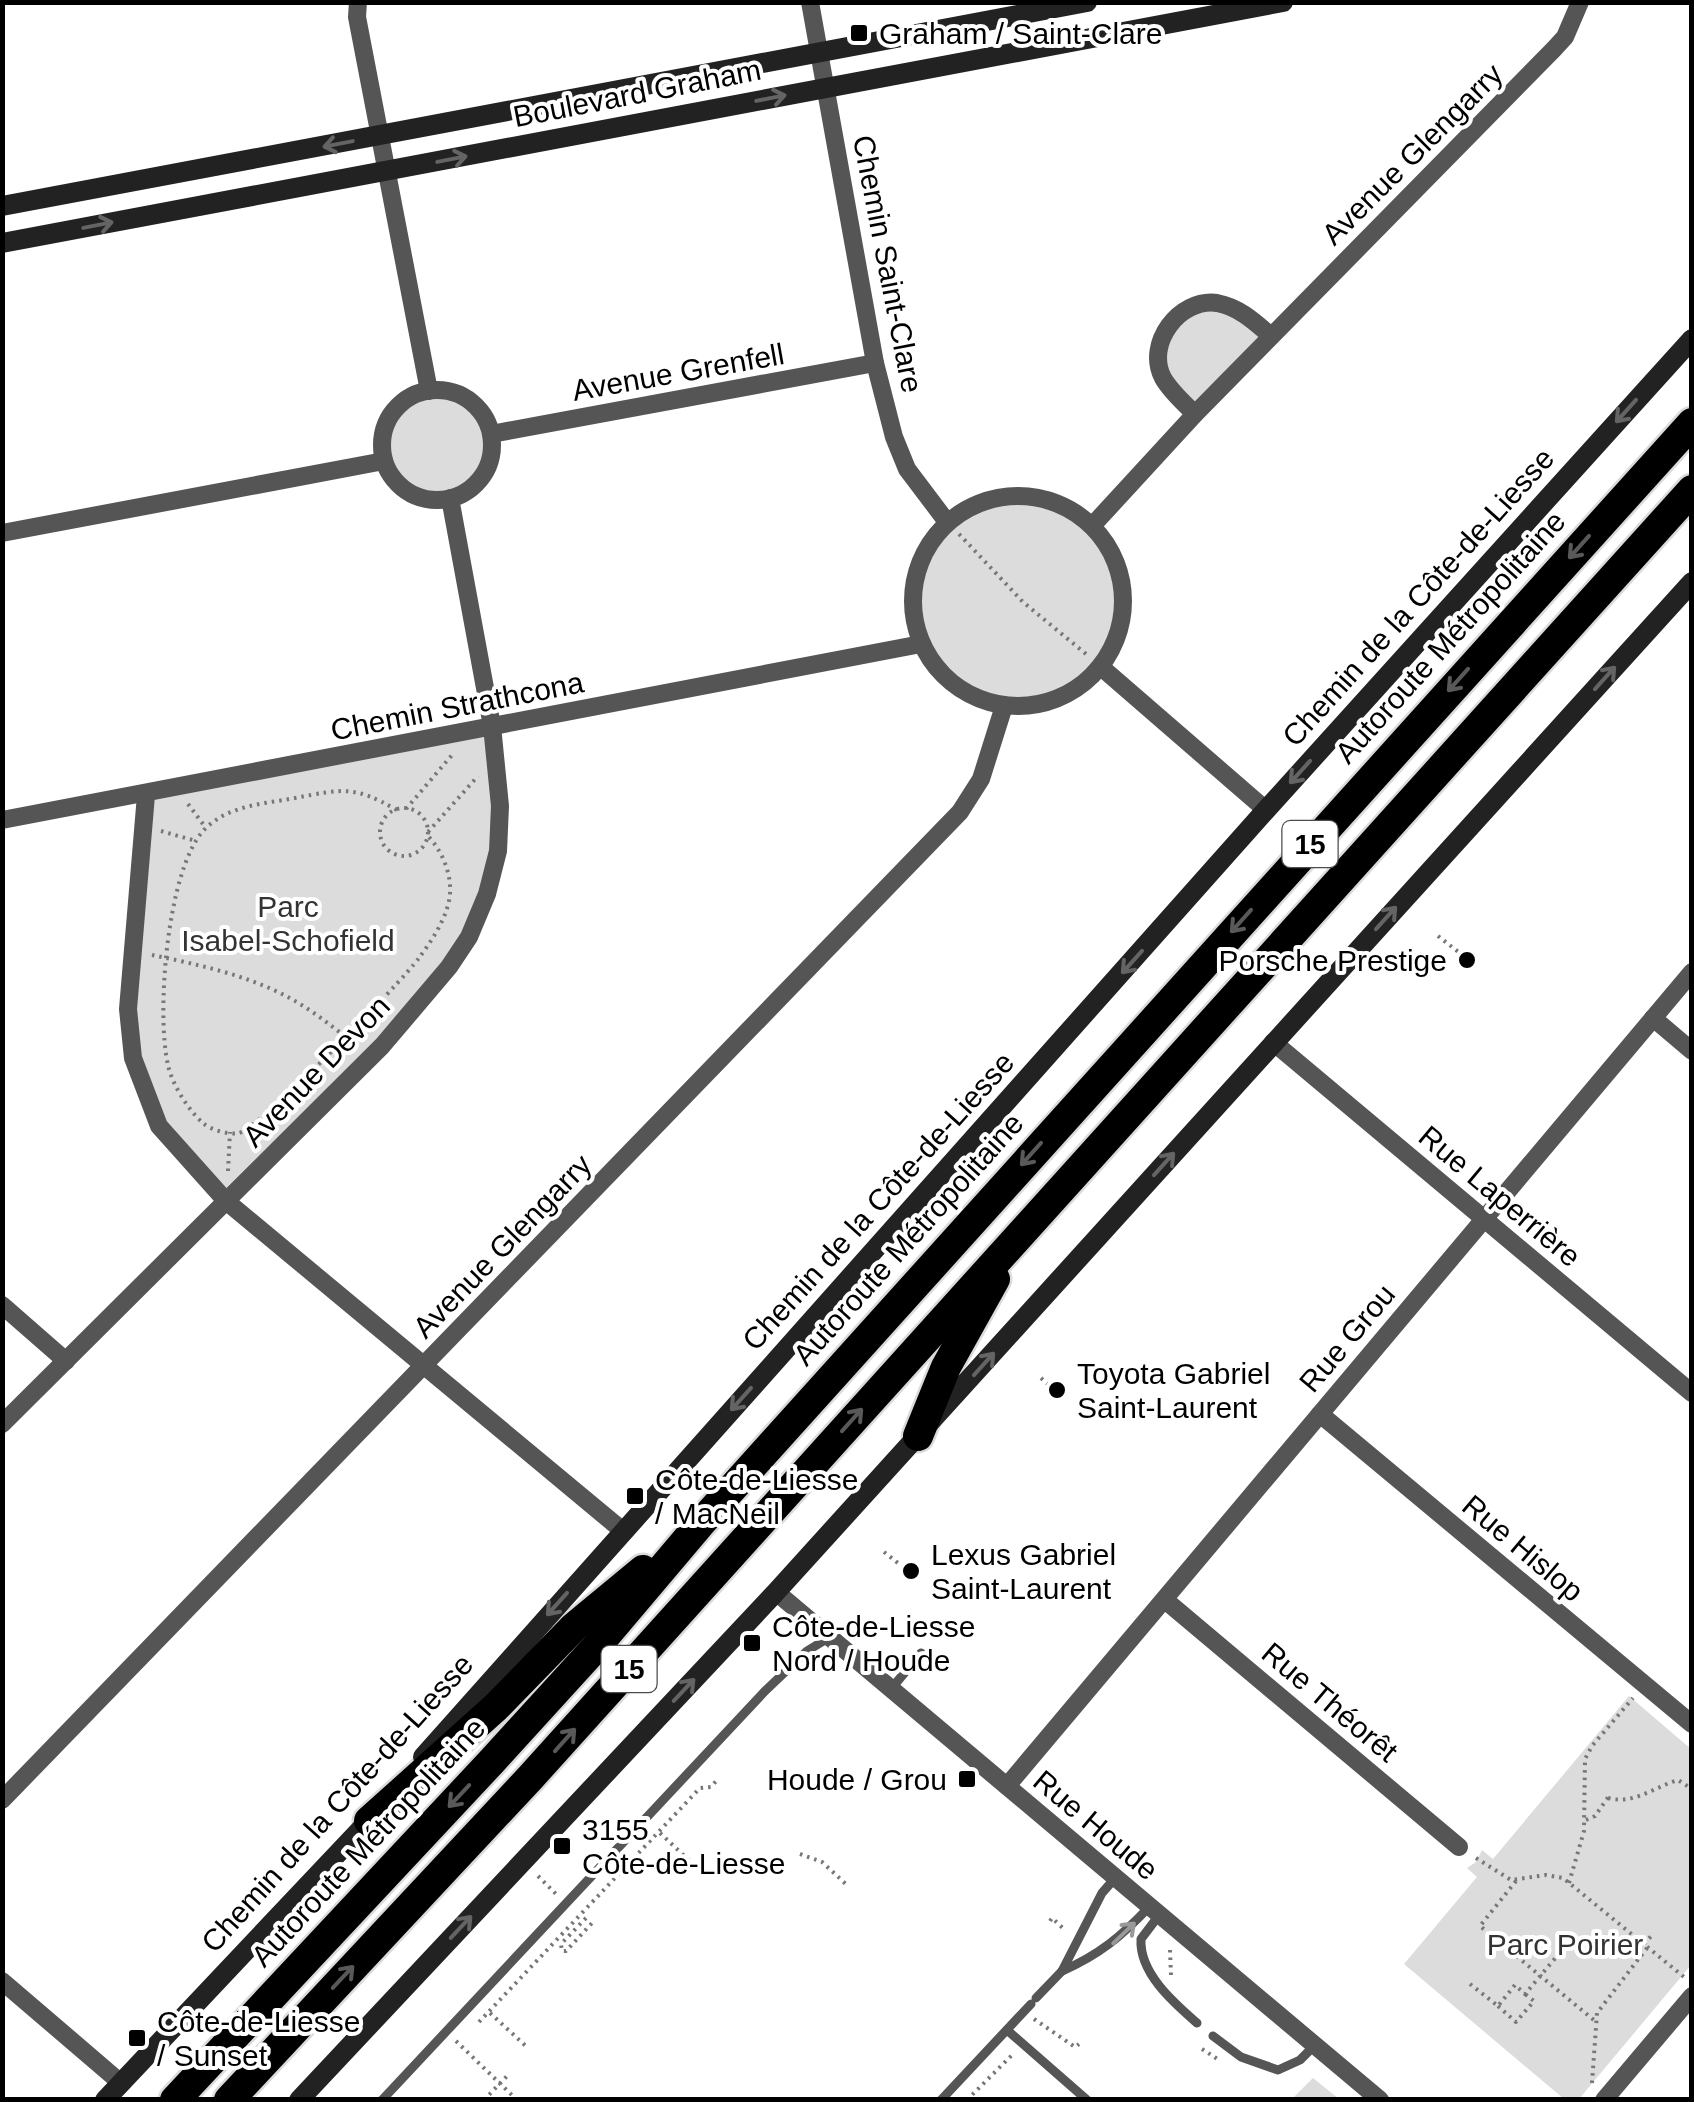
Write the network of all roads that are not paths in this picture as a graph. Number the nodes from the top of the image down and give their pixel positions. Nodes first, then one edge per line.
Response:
1 (358, 2) edge
2 (810, 2) edge
3 (1087, 2) edge
4 (1283, 2) edge
5 (1580, 2) edge
6 (1232, 7) edge
7 (819, 52) junction
8 (826, 87) junction
9 (380, 136) junction
10 (388, 171) junction
11 (2, 206) edge
12 (2, 243) edge
13 (1271, 336) junction
14 (1692, 339) edge
15 (875, 363) junction
16 (428, 391) junction
17 (1196, 414) junction
18 (1692, 423) edge
19 (491, 434) junction
20 (384, 461) junction
21 (1692, 490) edge
22 (450, 498) junction
23 (948, 522) junction
24 (1092, 526) junction
25 (2, 533) edge
26 (1692, 582) edge
27 (921, 644) junction
28 (1101, 667) junction
29 (1004, 706) junction
30 (482, 728) junction
31 (146, 795) junction
32 (1266, 810) junction
33 (2, 820) edge
34 (1692, 972) edge
35 (1653, 1018) junction
36 (1273, 1042) junction
37 (1692, 1050) edge
38 (226, 1201) junction
39 (1484, 1218) junction
40 (1021, 1232) junction
41 (2, 1305) edge
42 (66, 1361) junction
43 (426, 1364) junction
44 (1692, 1393) edge
45 (1320, 1414) junction
46 (2, 1424) edge
47 (918, 1436) junction
48 (700, 1524) junction
49 (622, 1532) junction
50 (776, 1592) junction
51 (1166, 1600) junction
52 (830, 1637) junction
53 (920, 1654) dead end
54 (891, 1689) junction
55 (1692, 1724) edge
56 (1008, 1786) junction
57 (2, 1800) edge
58 (369, 1821) junction
59 (1459, 1847) dead end
60 (1116, 1878) junction
61 (1155, 1910) junction
62 (1062, 1970) junction
63 (2, 1981) edge
64 (1692, 1996) edge
65 (1197, 2023) dead end
66 (1007, 2030) junction
67 (1213, 2036) dead end
68 (1315, 2045) junction
69 (121, 2083) junction
70 (1598, 2094) edge
71 (300, 2099) edge
72 (105, 2100) edge
73 (175, 2100) edge
74 (229, 2100) edge
75 (382, 2100) edge
76 (941, 2100) edge
77 (1087, 2100) edge
78 (1380, 2100) edge

1 - 9 street
2 - 7 street, Chemin Saint-Clare
3 - 7 main road, Boulevard Graham
4 - 6 main road, Boulevard Graham
5 - 13 street, Avenue Glengarry
6 - 8 main road, Boulevard Graham
7 - 8 street, Chemin Saint-Clare
7 - 9 main road, Boulevard Graham
10 -> 8 main road, Boulevard Graham
8 - 15 street, Chemin Saint-Clare
9 - 10 street
9 -> 11 main road, Boulevard Graham
12 -> 10 main road, Boulevard Graham
10 - 16 street
13 - 17 street, Avenue Glengarry
13 - 17 street
14 -> 32 main road, Chemin de la Côte-de-Liesse
15 - 19 street, Avenue Grenfell
15 - 23 street, Chemin Saint-Clare
16 - 19 street
16 - 20 street
17 - 24 street, Avenue Glengarry
18 -> 48 highway, Autoroute Métropolitaine / 15
19 - 22 street
20 - 22 street
20 - 25 street
21 - 40 highway, 15
22 - 30 street, Avenue Devon
23 - 24 street
23 - 27 street
24 - 28 street
36 -> 26 main road
27 - 29 street
27 - 30 street, Chemin Strathcona
28 - 29 street
28 - 32 street
29 - 43 street, Avenue Glengarry
30 - 31 street, Chemin Strathcona
30 - 38 street, Avenue Devon
31 - 33 street, Chemin Strathcona
31 - 38 street
32 -> 49 main road, Chemin de la Côte-de-Liesse
34 - 35 street, Rue Grou
35 - 37 street
35 - 39 street, Rue Grou
36 - 39 street, Rue Laperrière
47 -> 36 main road
38 - 42 street, Avenue Devon
38 - 43 street
39 - 44 street, Rue Laperrière
39 - 45 street, Rue Grou
40 - 47 highway
74 -> 40 highway, 15
41 - 42 street
42 - 46 street, Avenue Devon
43 - 49 street
43 - 57 street, Avenue Glengarry
45 - 51 street, Rue Grou
45 - 55 street, Rue Hislop
47 - 50 main road
48 - 58 highway
48 -> 73 highway, Autoroute Métropolitaine / 15
49 -> 58 main road, Chemin de la Côte-de-Liesse
50 - 52 street, Rue Houde
71 -> 50 main road
51 - 56 street, Rue Grou
51 - 59 street, Rue Théorêt
52 - 54 street, Rue Houde
52 - 75 lane
53 - 54 lane
54 - 56 street, Rue Houde
56 - 60 street, Rue Houde
58 - 69 main road, Chemin de la Côte-de-Liesse
60 - 61 street, Rue Houde
60 - 62 lane
62 -> 61 lane
61 - 65 lane
61 - 68 street, Rue Houde
62 - 66 lane
63 - 69 street
64 - 70 street
66 - 76 lane
66 - 77 lane
67 - 68 lane
68 - 78 street, Rue Houde
69 - 72 main road, Chemin de la Côte-de-Liesse

